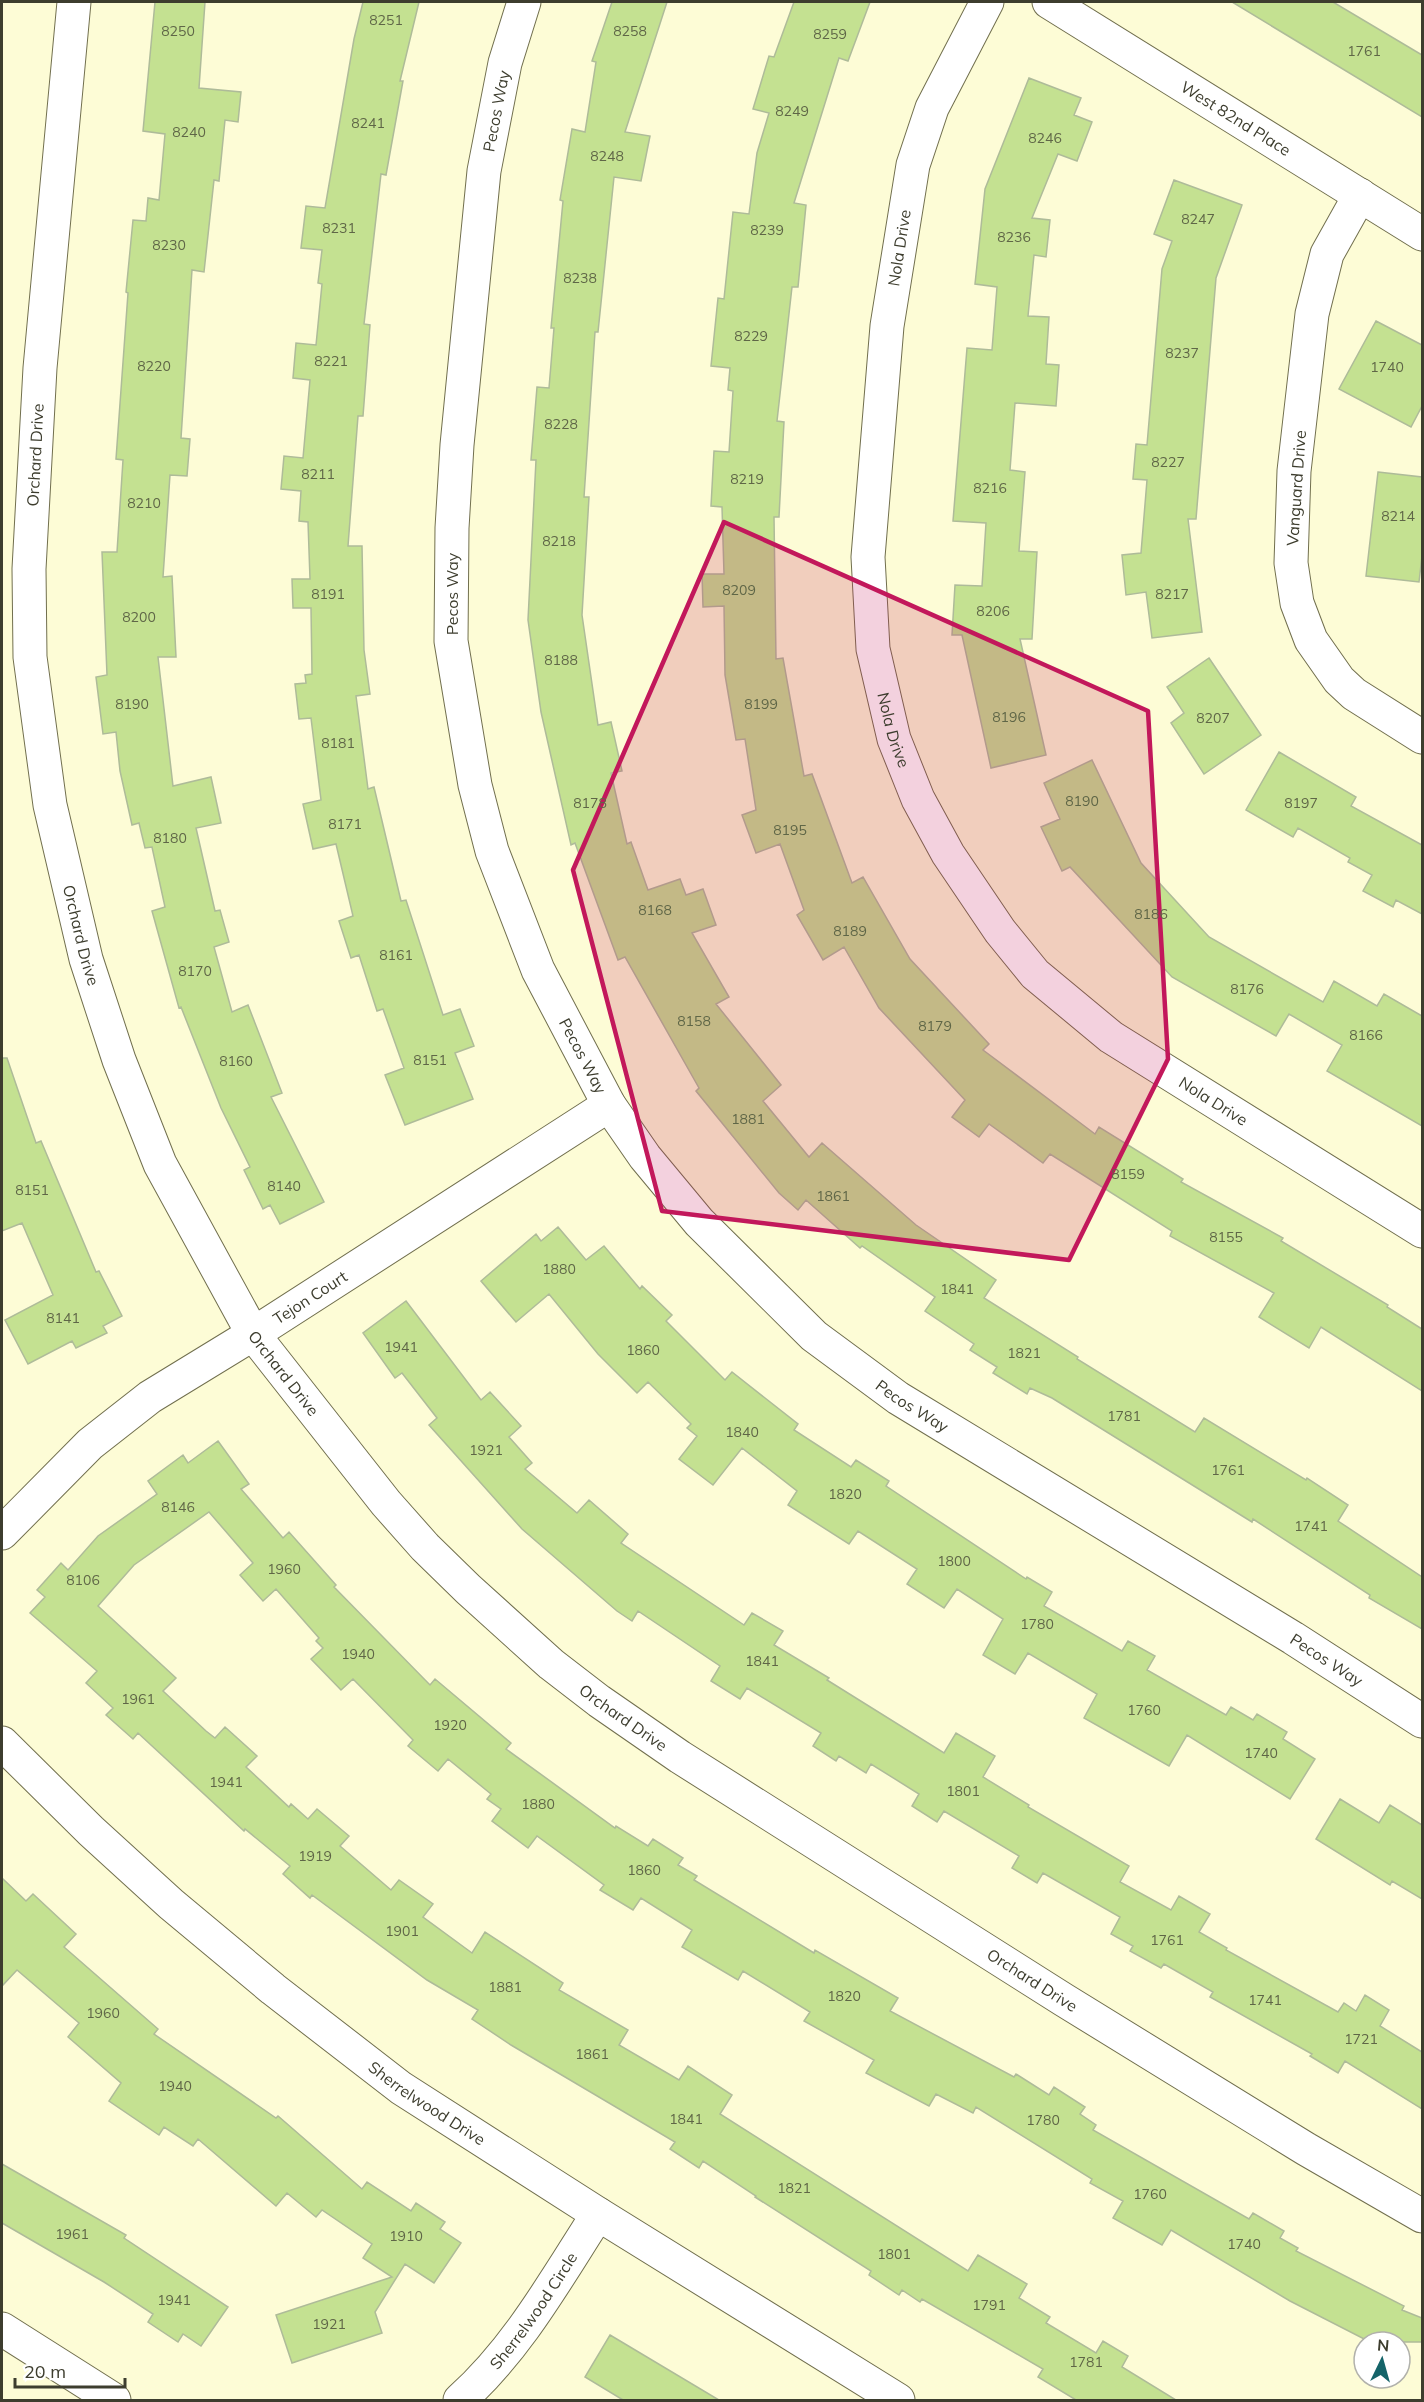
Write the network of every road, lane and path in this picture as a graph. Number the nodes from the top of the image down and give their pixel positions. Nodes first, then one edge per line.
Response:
1 (74, 2) edge
2 (524, 2) edge
3 (987, 2) edge
4 (1049, 2) edge
5 (1360, 195) junction
6 (1422, 234) edge
7 (1422, 737) edge
8 (609, 1105) junction
9 (1422, 1231) edge
10 (253, 1334) junction
11 (2, 1533) edge
12 (1422, 1721) edge
13 (2, 1743) edge
14 (598, 2214) junction
15 (1422, 2216) edge
16 (2, 2329) edge
17 (114, 2400) edge
18 (460, 2400) edge
19 (898, 2400) edge

1 - 10 street, Orchard Drive
2 - 8 street, Pecos Way
3 - 9 street, Nola Drive
4 - 5 street, West 82nd Place
5 - 6 street, West 82nd Place
5 - 7 street, Vanguard Drive
8 - 10 street, Tejon Court
8 - 12 street, Pecos Way
10 - 11 street, Tejon Court
10 - 15 street, Orchard Drive
13 - 14 street, Sherrelwood Drive
14 - 18 street, Sherrelwood Circle
14 - 19 street, Sherrelwood Drive
16 - 17 street

